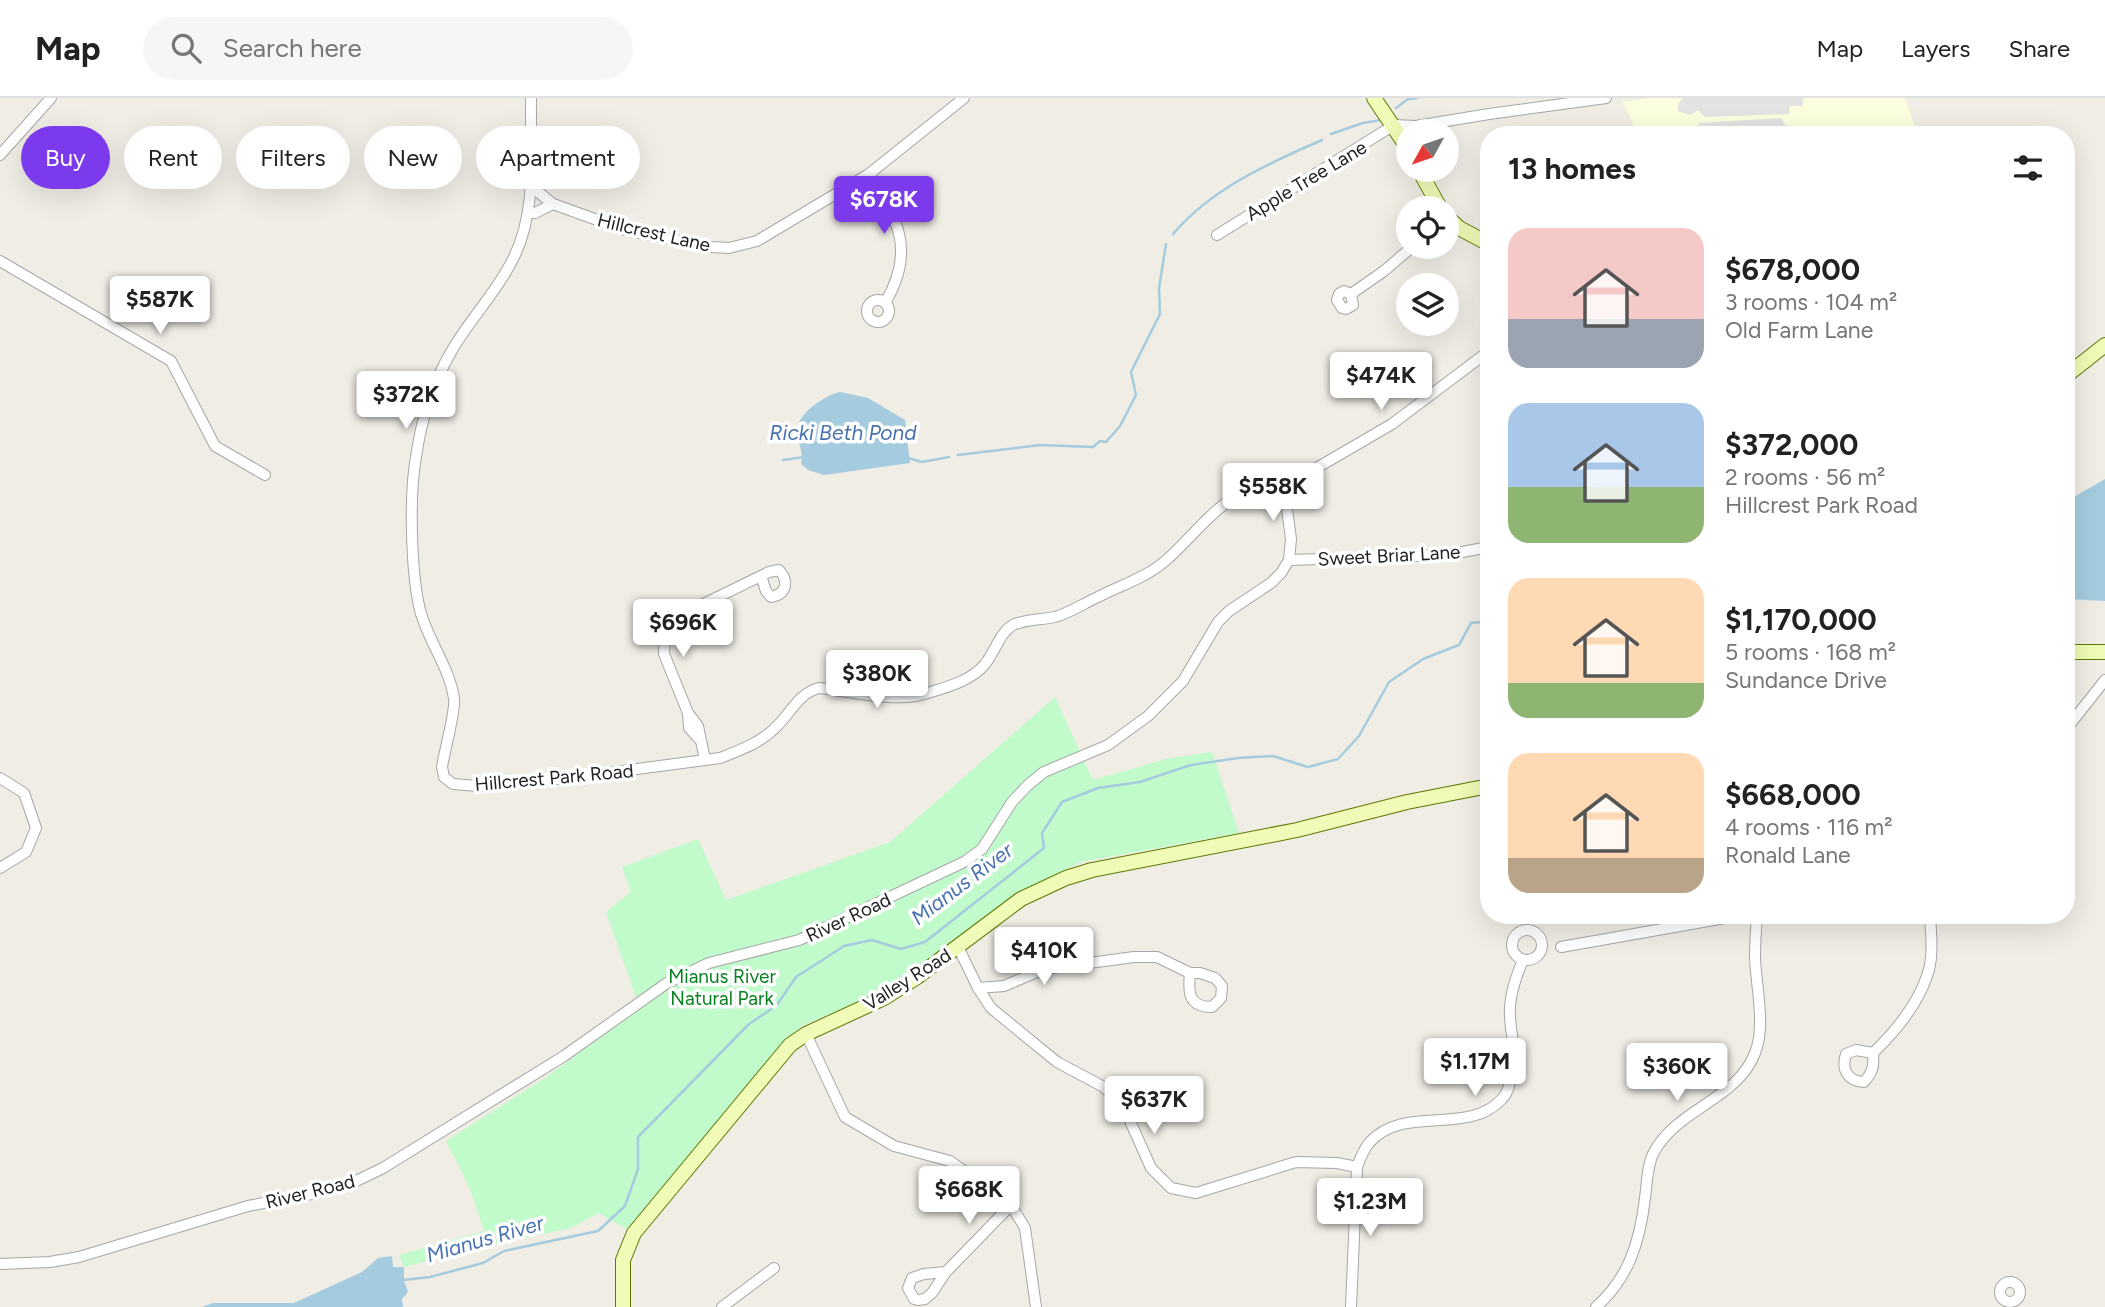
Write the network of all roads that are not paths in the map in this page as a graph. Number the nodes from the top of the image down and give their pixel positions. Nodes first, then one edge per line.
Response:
1 (51, 98) edge
2 (531, 98) edge
3 (964, 98) edge
4 (1374, 98) edge
5 (1606, 98) edge
6 (1394, 125) junction
7 (531, 126) edge
8 (1396, 128) edge
9 (0, 155) edge
10 (869, 174) junction
11 (532, 189) edge
12 (534, 189) edge
13 (553, 204) junction
14 (528, 214) junction
15 (1459, 227) edge
16 (1217, 235) dead end
17 (1480, 239) edge
18 (1398, 259) edge
19 (0, 261) edge
20 (1351, 294) dead end
21 (886, 303) dead end
22 (2105, 345) edge
23 (1480, 358) edge
24 (2075, 369) edge
25 (265, 475) dead end
26 (1284, 487) junction
27 (1480, 549) edge
28 (1289, 560) junction
29 (761, 576) dead end
30 (2075, 652) edge
31 (2105, 652) edge
32 (2105, 680) edge
33 (2075, 718) edge
34 (705, 760) junction
35 (0, 778) edge
36 (1480, 788) edge
37 (0, 868) edge
38 (1691, 924) edge
39 (1757, 924) edge
40 (1930, 924) edge
41 (958, 947) junction
42 (1561, 947) dead end
43 (1523, 960) dead end
44 (1190, 973) dead end
45 (978, 988) junction
46 (806, 1034) junction
47 (1873, 1053) dead end
48 (1357, 1167) junction
49 (1011, 1205) junction
50 (0, 1264) edge
51 (774, 1268) dead end
52 (946, 1272) dead end
53 (625, 1306) edge
54 (722, 1307) edge
55 (1036, 1307) edge
56 (1351, 1307) edge
57 (1596, 1307) edge

1 - 9 street
2 - 7 street, Hillcrest Park Road
3 - 10 street, Hillcrest Lane
4 - 6 street
5 - 6 street
6 - 8 street
6 - 16 street, Apple Tree Lane
10 - 13 street, Hillcrest Lane
10 - 21 street
11 - 14 street, Hillcrest Park Road
12 - 13 street, Hillcrest Lane
13 - 14 street
14 - 34 street, Hillcrest Park Road
15 - 17 street
18 - 20 street
19 - 25 street
22 - 24 street
23 - 26 street
26 - 28 street
26 - 34 street, Hillcrest Park Road
27 - 28 street, Sweet Briar Lane
28 - 50 street, River Road
29 - 34 street
30 - 31 street
32 - 33 street
35 - 37 street
36 - 41 street, Valley Road
38 - 42 street
39 - 57 street
40 - 47 street
41 - 45 street
41 - 46 street, Valley Road
43 - 48 street
44 - 45 street
45 - 48 street
46 - 49 street
46 - 53 street, Valley Road
48 - 56 street
49 - 52 street
49 - 55 street
51 - 54 street

